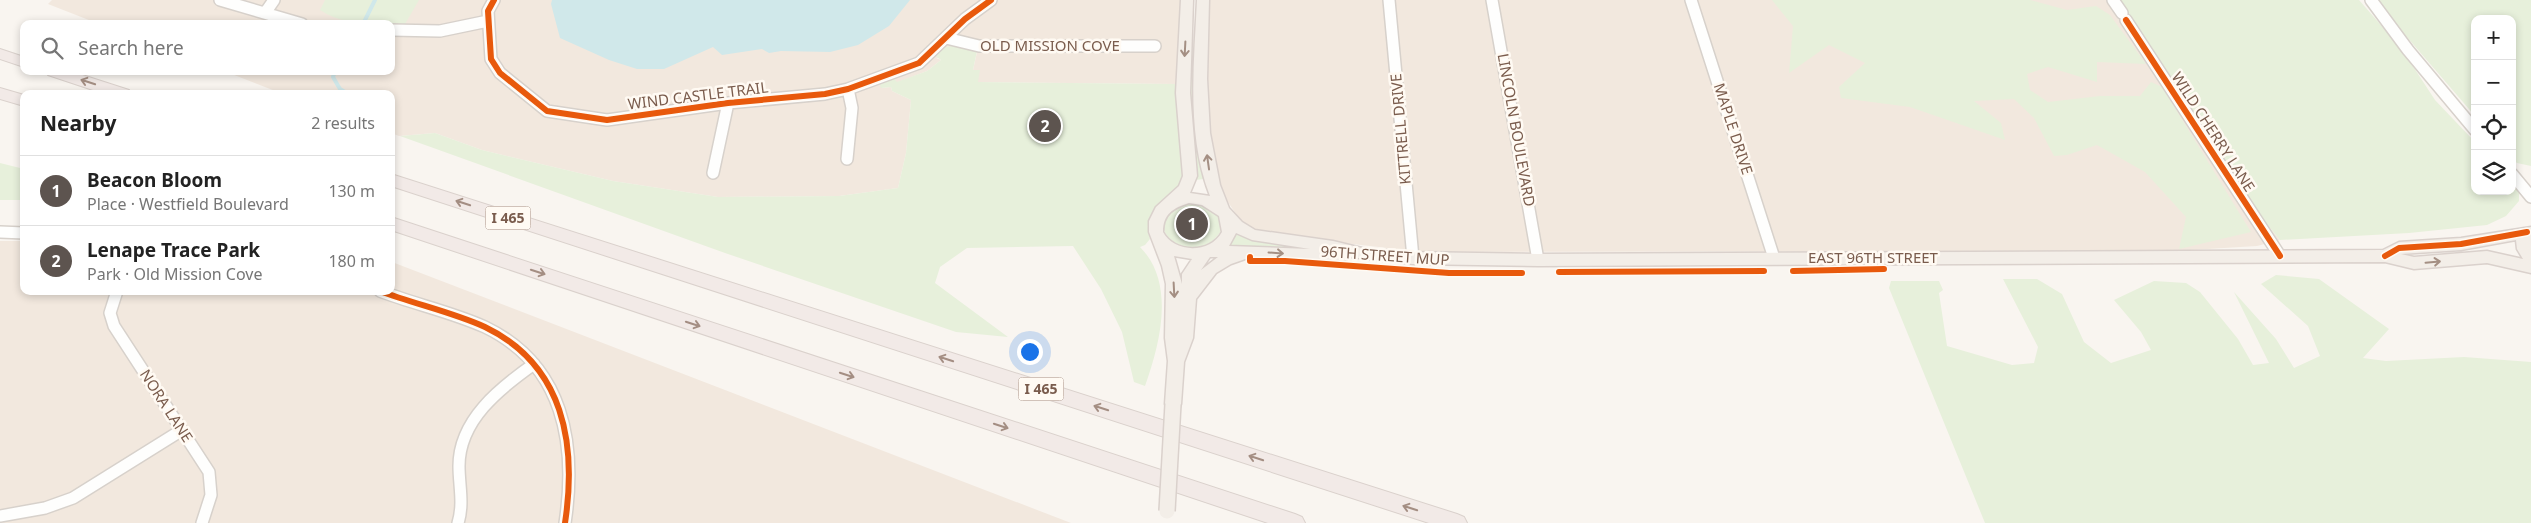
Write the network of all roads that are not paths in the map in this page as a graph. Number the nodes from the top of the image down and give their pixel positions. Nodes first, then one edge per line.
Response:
1 (220, 0) edge
2 (274, 0) edge
3 (494, 0) edge
4 (991, 0) edge
5 (1187, 0) edge
6 (1203, 0) edge
7 (1390, 0) edge
8 (1492, 0) edge
9 (1691, 0) edge
10 (2113, 0) edge
11 (2371, 0) edge
12 (265, 13) junction
13 (289, 20) edge
14 (488, 21) junction
15 (395, 30) edge
16 (946, 38) junction
17 (1155, 46) dead end
18 (0, 54) edge
19 (20, 61) edge
20 (65, 75) edge
21 (848, 89) junction
22 (111, 90) edge
23 (0, 93) edge
24 (20, 100) edge
25 (728, 103) junction
26 (2471, 125) edge
27 (848, 159) dead end
28 (713, 173) dead end
29 (2516, 179) edge
30 (395, 181) edge
31 (2529, 194) edge
32 (1169, 204) junction
33 (2531, 207) edge
34 (1225, 211) junction
35 (395, 225) edge
36 (0, 232) edge
37 (20, 232) edge
38 (2529, 232) edge
39 (1162, 243) junction
40 (1207, 251) junction
41 (1254, 251) junction
42 (1362, 254) junction
43 (2280, 256) junction
44 (2385, 256) junction
45 (1413, 258) junction
46 (1774, 258) junction
47 (2531, 259) edge
48 (1538, 260) junction
49 (2531, 267) edge
50 (115, 295) edge
51 (391, 295) edge
52 (1187, 301) junction
53 (1176, 362) junction
54 (534, 364) junction
55 (182, 430) junction
56 (0, 516) edge
57 (1166, 517) edge
58 (202, 523) edge
59 (458, 523) edge
60 (565, 523) edge
61 (1295, 523) edge
62 (1457, 523) edge

1 - 12 street
2 - 12 street
3 - 14 street, WIND CASTLE TRAIL
4 - 16 street, WIND CASTLE TRAIL
5 -> 32 main road
34 -> 6 main road
7 - 45 street, KITTRELL DRIVE
8 - 48 street, LINCOLN BOULEVARD
9 - 46 street, MAPLE DRIVE
10 - 43 street, WILD CHERRY LANE
11 - 26 street
12 - 13 street
14 - 15 street
14 - 25 street, WIND CASTLE TRAIL
16 - 17 street, OLD MISSION COVE
16 - 21 street, WIND CASTLE TRAIL
18 - 19 highway
22 -> 20 highway
21 - 25 street, WIND CASTLE TRAIL
21 - 27 street
23 - 24 highway
25 - 28 street
29 - 31 street
62 -> 30 highway, I 465
31 - 33 street
32 - 34 main road
32 - 39 main road
34 - 40 main road
34 - 42 main road, EAST 96TH STREET
35 -> 61 highway
36 - 37 street
38 - 44 main road, EAST 96TH STREET
38 - 47 main road
39 - 40 main road
39 -> 53 main road
40 - 41 main road, EAST 96TH STREET
40 - 52 main road
41 -> 42 main road, EAST 96TH STREET
41 - 52 main road
42 - 45 main road, EAST 96TH STREET
43 - 44 main road, EAST 96TH STREET
43 - 46 main road, EAST 96TH STREET
44 -> 49 main road, EAST 96TH STREET
45 - 48 main road, EAST 96TH STREET
46 - 48 main road, EAST 96TH STREET
50 - 55 street, NORA LANE
51 - 54 street
52 - 53 main road
53 - 57 main road, bridge
54 - 59 street
54 - 60 street
55 - 56 street
55 - 58 street, NORA LANE

